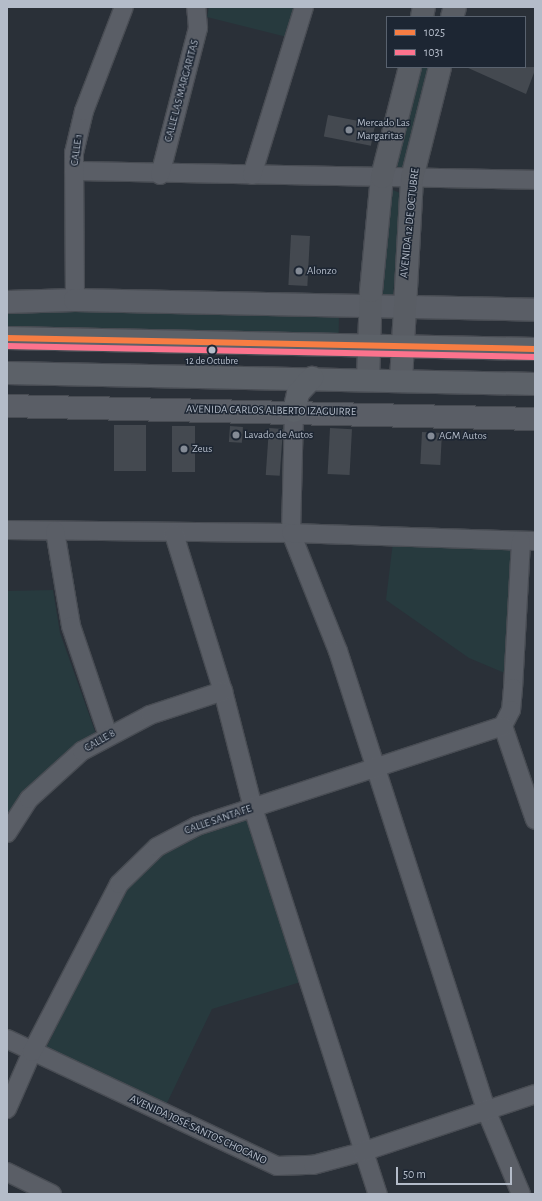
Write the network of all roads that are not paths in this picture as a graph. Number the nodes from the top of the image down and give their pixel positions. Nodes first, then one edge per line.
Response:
1 (124, 7) edge
2 (196, 7) edge
3 (304, 7) edge
4 (410, 68) edge
5 (440, 68) edge
6 (74, 171) junction
7 (160, 175) junction
8 (252, 175) junction
9 (382, 177) junction
10 (412, 178) junction
11 (535, 180) edge
12 (75, 300) junction
13 (7, 302) edge
14 (370, 307) junction
15 (403, 308) junction
16 (535, 310) edge
17 (17, 338) edge
18 (369, 345) junction
19 (402, 346) junction
20 (535, 349) edge
21 (17, 373) edge
22 (312, 378) junction
23 (368, 380) junction
24 (401, 381) junction
25 (535, 384) edge
26 (7, 406) edge
27 (294, 411) junction
28 (535, 419) edge
29 (7, 530) edge
30 (55, 530) junction
31 (291, 533) junction
32 (174, 534) junction
33 (528, 541) edge
34 (223, 690) junction
35 (503, 726) junction
36 (108, 735) junction
37 (376, 768) junction
38 (253, 808) junction
39 (535, 820) edge
40 (7, 833) edge
41 (7, 1039) edge
42 (32, 1052) junction
43 (535, 1094) edge
44 (7, 1109) edge
45 (486, 1110) junction
46 (362, 1152) junction
47 (7, 1172) edge
48 (52, 1194) edge
49 (378, 1194) edge
50 (521, 1194) edge

1 - 6 street, CALLE 1
2 - 7 street, CALLE LAS MARGARITAS
3 - 8 street
4 - 9 main road
5 - 10 main road, AVENIDA 12 DE OCTUBRE
6 - 7 street
6 - 12 street, CALLE 1
7 - 8 street
8 - 9 street
9 - 10 street
9 - 14 main road
10 - 11 street
10 - 15 main road, AVENIDA 12 DE OCTUBRE
12 - 13 street
12 - 14 street
14 - 15 street
14 - 18 main road
15 - 16 street
15 - 19 main road, AVENIDA 12 DE OCTUBRE
17 - 18 main road
17 - 21 main road
18 - 19 main road
18 - 23 main road
19 - 20 main road
19 - 24 main road, AVENIDA 12 DE OCTUBRE
21 - 22 main road
22 - 23 main road
22 - 27 main road
23 - 24 main road
24 - 25 main road
26 - 27 street, AVENIDA CARLOS ALBERTO IZAGUIRRE
27 - 28 street, AVENIDA CARLOS ALBERTO IZAGUIRRE
27 - 31 street
29 - 30 street
30 - 32 street
30 - 36 street
31 - 32 street
31 - 33 street
31 - 37 street
32 - 34 street
33 - 35 street
34 - 36 street, CALLE 8
34 - 38 street
35 - 37 street, CALLE SANTA FE
35 - 39 street
36 - 40 street, CALLE 8
37 - 38 street, CALLE SANTA FE
37 - 45 street
38 - 42 street, CALLE SANTA FE
38 - 46 street
41 - 42 street, AVENIDA JOSÉ SANTOS CHOCANO
42 - 44 street, CALLE SANTA FE
42 - 46 street, AVENIDA JOSÉ SANTOS CHOCANO
43 - 45 street, AVENIDA JOSÉ SANTOS CHOCANO
45 - 46 street, AVENIDA JOSÉ SANTOS CHOCANO
45 - 50 street
46 - 49 street
47 - 48 street

